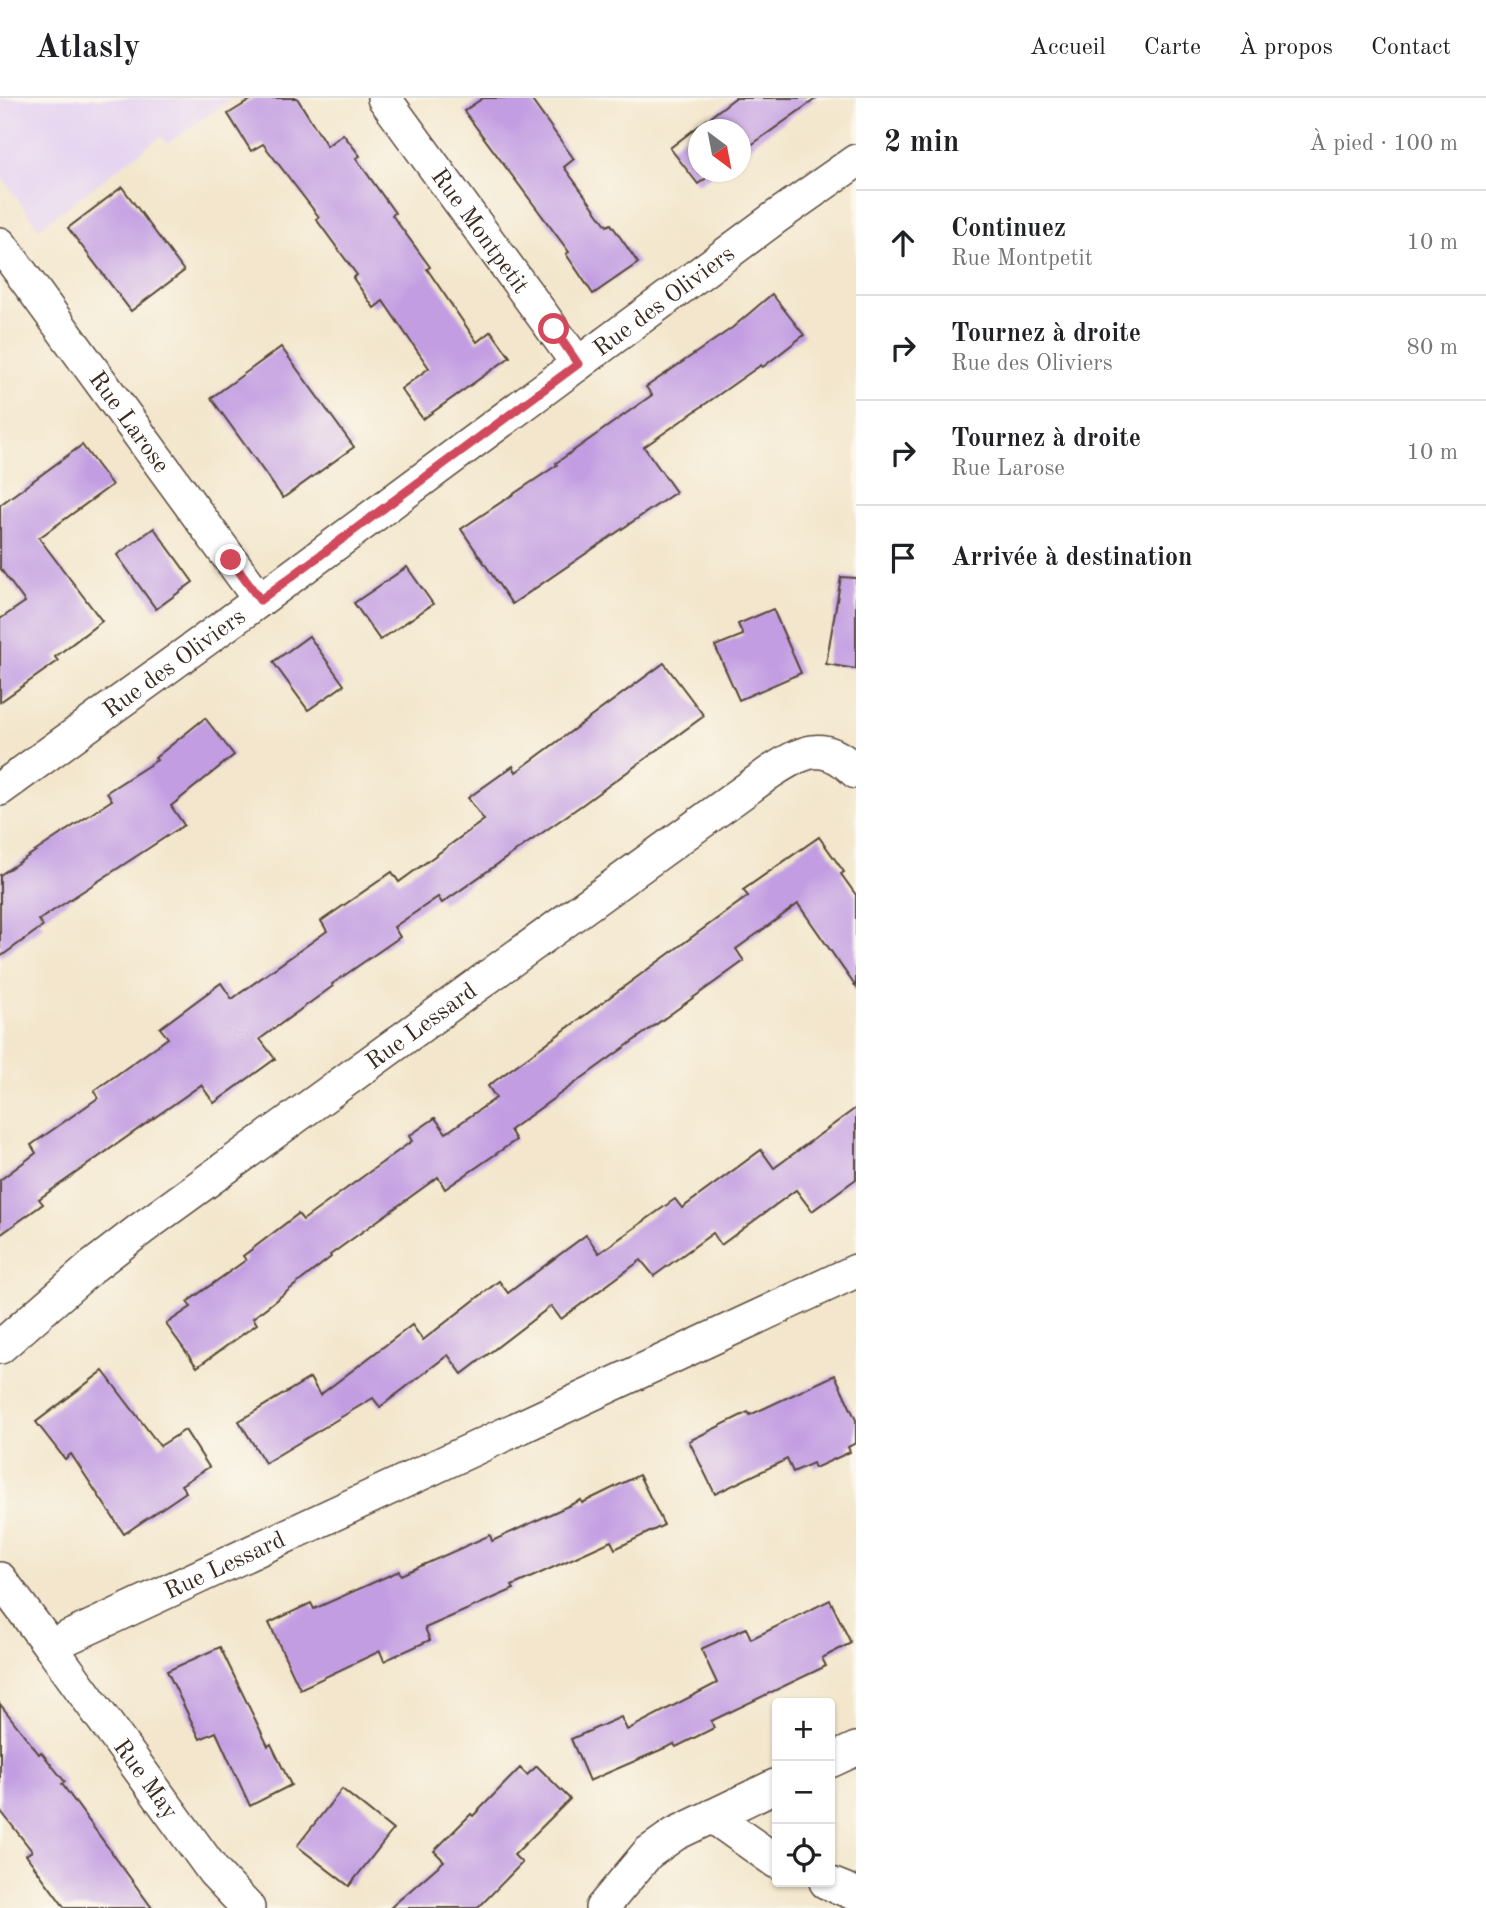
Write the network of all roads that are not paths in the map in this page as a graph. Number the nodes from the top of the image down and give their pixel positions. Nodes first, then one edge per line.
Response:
1 (384, 98) edge
2 (856, 160) edge
3 (0, 244) edge
4 (578, 364) junction
5 (260, 600) junction
6 (856, 772) edge
7 (0, 789) edge
8 (856, 1271) edge
9 (0, 1348) edge
10 (0, 1579) edge
11 (50, 1646) junction
12 (856, 1749) edge
13 (835, 1759) edge
14 (772, 1788) edge
15 (712, 1816) junction
16 (772, 1858) edge
17 (835, 1886) edge
18 (856, 1894) edge
19 (248, 1908) edge
20 (602, 1908) edge

1 - 4 street, Rue Montpetit
2 - 4 street, Rue des Oliviers
3 - 5 street, Rue Larose
4 - 5 street, Rue des Oliviers
5 - 7 street, Rue des Oliviers
6 - 9 street, Rue Lessard
8 - 11 street, Rue Lessard
10 - 11 street
11 - 19 street, Rue May
12 - 13 street
14 - 15 street
15 - 16 street
15 - 20 street
17 - 18 street

